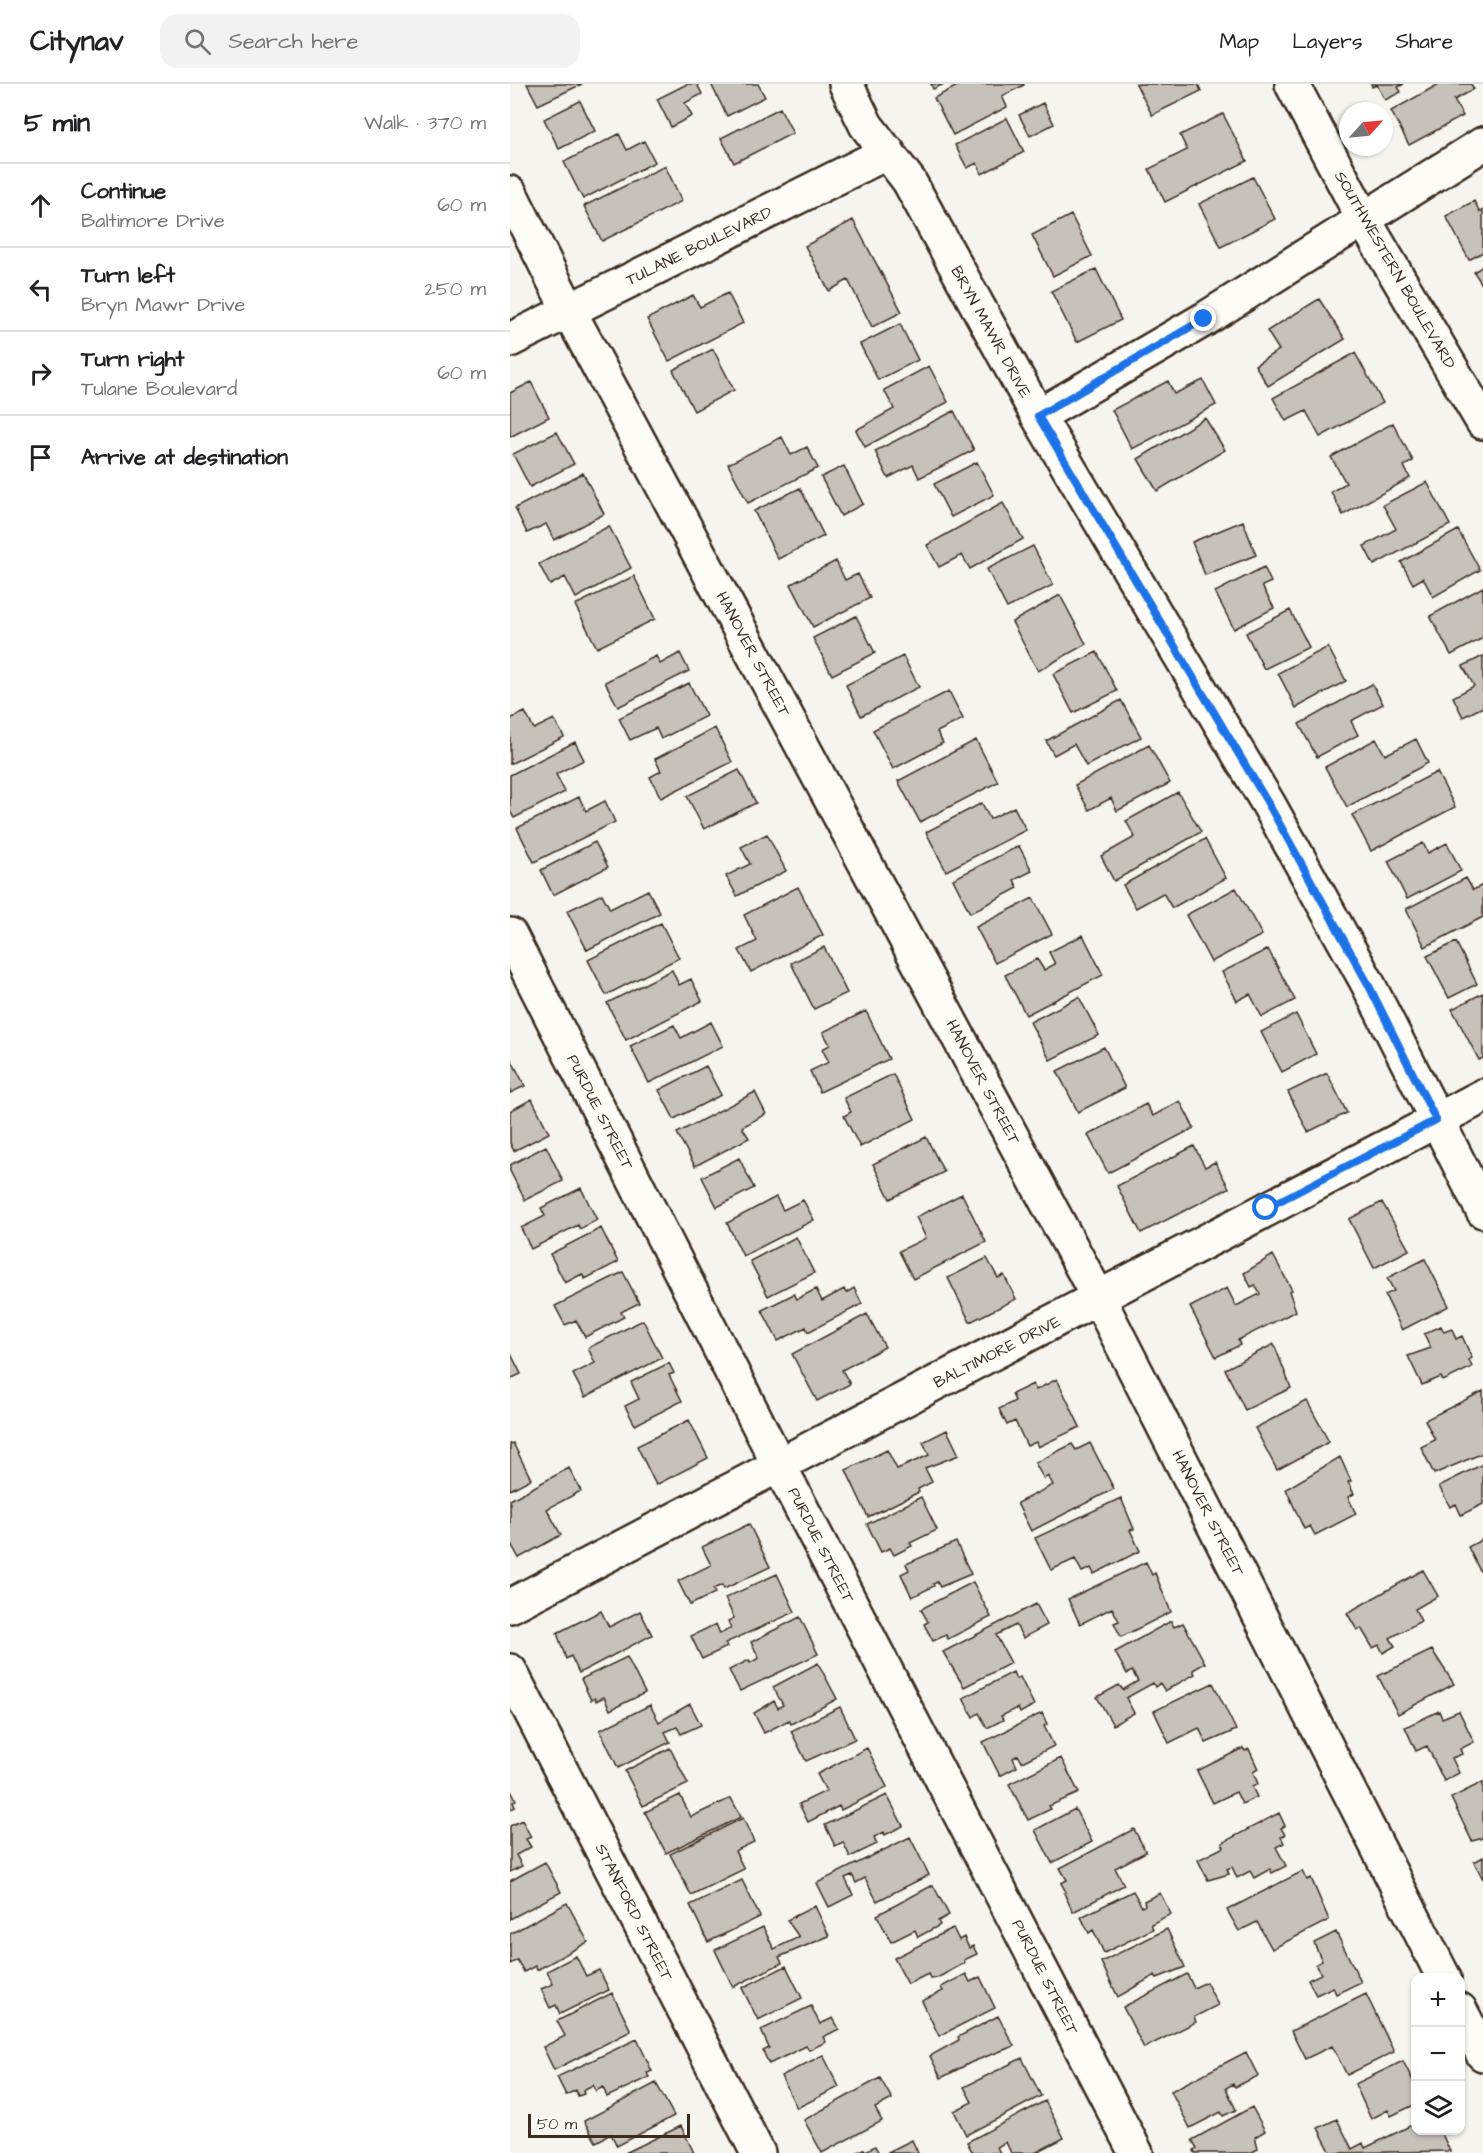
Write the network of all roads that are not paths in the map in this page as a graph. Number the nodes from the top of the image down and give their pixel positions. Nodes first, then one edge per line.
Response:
1 (846, 84) edge
2 (1292, 84) edge
3 (1483, 144) edge
4 (888, 152) junction
5 (510, 193) edge
6 (1364, 220) junction
7 (569, 311) junction
8 (510, 340) edge
9 (1038, 416) junction
10 (1483, 422) edge
11 (510, 935) edge
12 (1483, 1095) edge
13 (1436, 1120) junction
14 (1483, 1211) edge
15 (1099, 1299) junction
16 (779, 1465) junction
17 (510, 1606) edge
18 (510, 1671) edge
19 (1442, 1973) edge
20 (1465, 2018) edge
21 (1483, 2054) edge
22 (758, 2153) edge
23 (1136, 2153) edge

1 - 4 street, BRYN MAWR DRIVE
2 - 6 street, SOUTHWESTERN BOULEVARD
3 - 6 street
4 - 7 street, TULANE BOULEVARD
4 - 9 street, BRYN MAWR DRIVE
5 - 7 street, HANOVER STREET
6 - 9 street
6 - 10 street, SOUTHWESTERN BOULEVARD
7 - 8 street, TULANE BOULEVARD
7 - 15 street, HANOVER STREET
9 - 13 street, BRYN MAWR DRIVE
11 - 16 street, PURDUE STREET
12 - 13 street, BALTIMORE DRIVE
13 - 14 street, BRYN MAWR DRIVE
13 - 15 street, BALTIMORE DRIVE
15 - 16 street, BALTIMORE DRIVE
15 - 19 street, HANOVER STREET
16 - 17 street, BALTIMORE DRIVE
16 - 23 street, PURDUE STREET
18 - 22 street, STANFORD STREET
20 - 21 street

